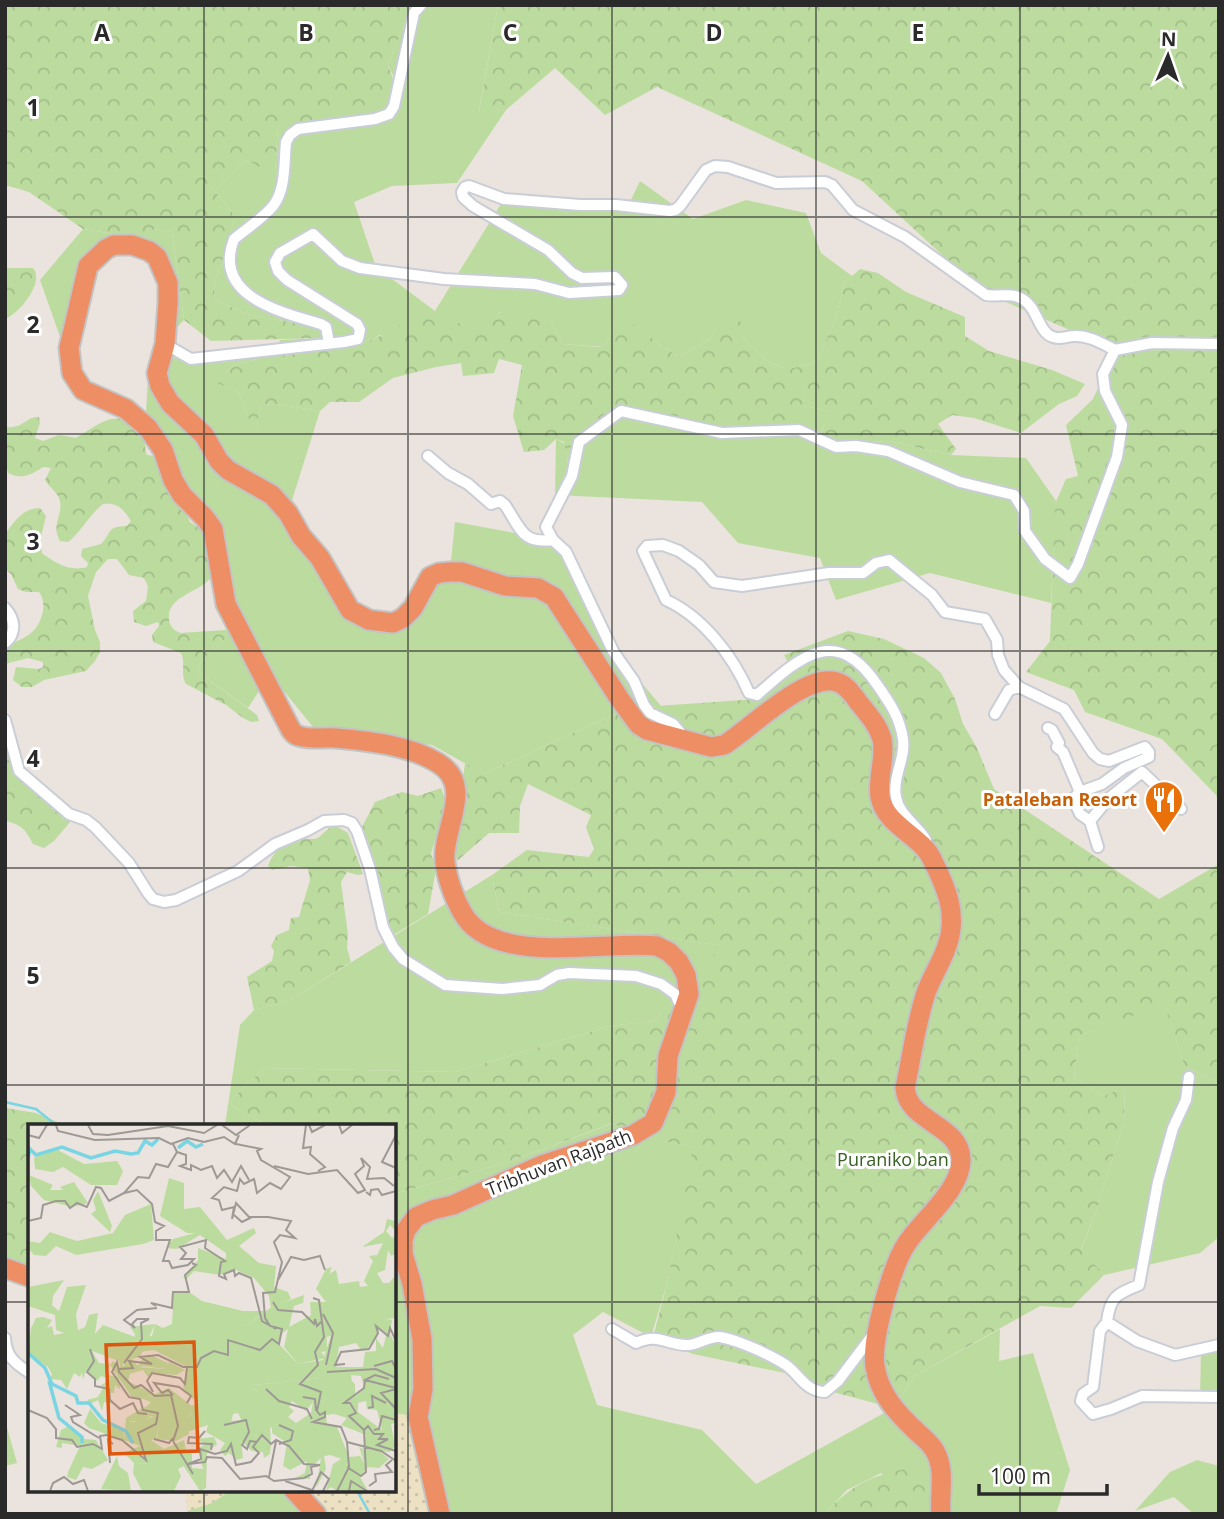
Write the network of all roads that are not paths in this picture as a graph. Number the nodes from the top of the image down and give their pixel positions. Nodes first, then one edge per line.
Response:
1 (421, 5) edge
2 (329, 343) junction
3 (165, 344) junction
4 (1219, 344) edge
5 (1115, 350) junction
6 (428, 456) dead end
7 (554, 540) junction
8 (5, 608) edge
9 (5, 643) edge
10 (1019, 687) junction
11 (995, 714) dead end
12 (5, 720) edge
13 (1048, 728) dead end
14 (690, 743) junction
15 (1080, 792) junction
16 (1181, 809) dead end
17 (1090, 821) junction
18 (1098, 846) dead end
19 (930, 853) junction
20 (683, 1010) junction
21 (1189, 1077) dead end
22 (5, 1268) edge
23 (28, 1276) edge
24 (1107, 1322) junction
25 (879, 1328) junction
26 (612, 1329) dead end
27 (5, 1338) edge
28 (1219, 1345) edge
29 (28, 1372) edge
30 (1219, 1397) edge
31 (295, 1491) edge
32 (316, 1514) edge
33 (440, 1514) edge
34 (942, 1514) edge

1 - 2 street
2 - 3 street
2 - 5 street
3 - 14 highway, Tribhuvan Rajpath
3 - 20 highway, Tribhuvan Rajpath
4 - 5 street
5 - 7 street
6 - 7 street
7 - 14 street
8 - 9 street
10 - 11 street
10 - 15 street
10 - 19 street
12 - 20 street
13 - 15 street
14 - 19 highway, Tribhuvan Rajpath
15 - 17 street
16 - 17 street
17 - 18 street
19 - 25 highway, Tribhuvan Rajpath
20 - 33 highway, Tribhuvan Rajpath
21 - 24 street
22 - 23 highway
24 - 28 street
24 - 30 street
25 - 26 street
25 - 34 highway, Tribhuvan Rajpath
27 - 29 street
31 - 32 highway

